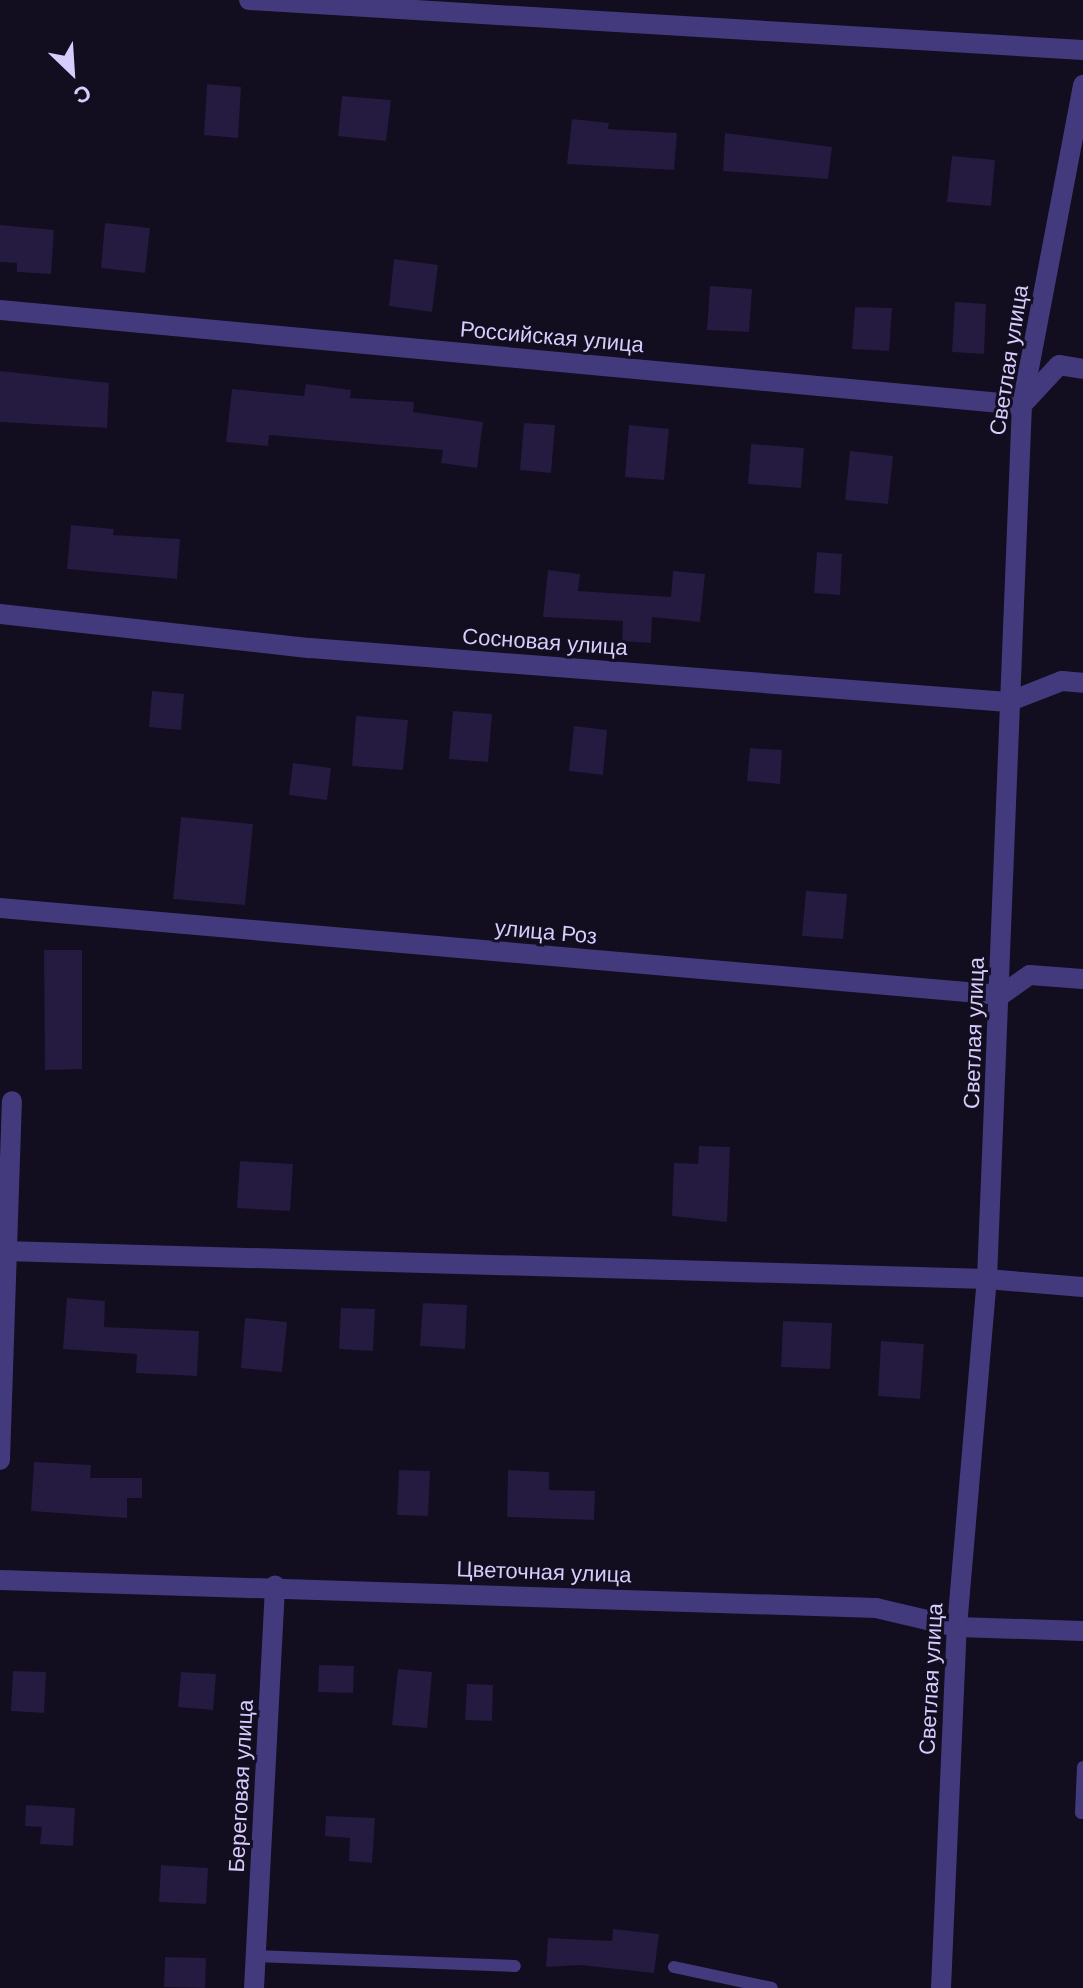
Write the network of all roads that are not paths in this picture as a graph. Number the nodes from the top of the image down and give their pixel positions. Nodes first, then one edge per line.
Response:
1 (249, 0) edge
2 (1083, 50) edge
3 (1083, 85) edge
4 (0, 310) edge
5 (1083, 369) edge
6 (1022, 405) junction
7 (0, 614) edge
8 (1083, 683) edge
9 (1008, 702) junction
10 (0, 908) edge
11 (1083, 979) edge
12 (1001, 995) junction
13 (12, 1101) dead end
14 (4, 1251) junction
15 (987, 1279) junction
16 (1083, 1287) edge
17 (0, 1460) edge
18 (0, 1580) edge
19 (275, 1586) junction
20 (957, 1627) junction
21 (1083, 1631) edge
22 (1083, 1767) edge
23 (1081, 1813) dead end
24 (255, 1956) junction
25 (515, 1966) dead end
26 (674, 1967) dead end
27 (254, 1988) edge
28 (772, 1988) edge
29 (941, 1988) edge

1 - 2 street
3 - 6 street, Светлая улица
4 - 6 street, Российская улица
5 - 6 street
6 - 9 street, Светлая улица
7 - 9 street, Сосновая улица
8 - 9 street, Сосновая улица
9 - 12 street, Светлая улица
10 - 12 street, улица Роз
11 - 12 street
12 - 15 street, Светлая улица
13 - 14 street
14 - 15 street
14 - 17 street
15 - 16 street
15 - 20 street, Светлая улица
18 - 19 street, Цветочная улица
19 - 20 street, Цветочная улица
19 - 24 street, Береговая улица
20 - 21 street, Цветочная улица
20 - 29 street, Светлая улица
22 - 23 lane
24 - 25 lane
24 - 27 street, Береговая улица
26 - 28 lane

